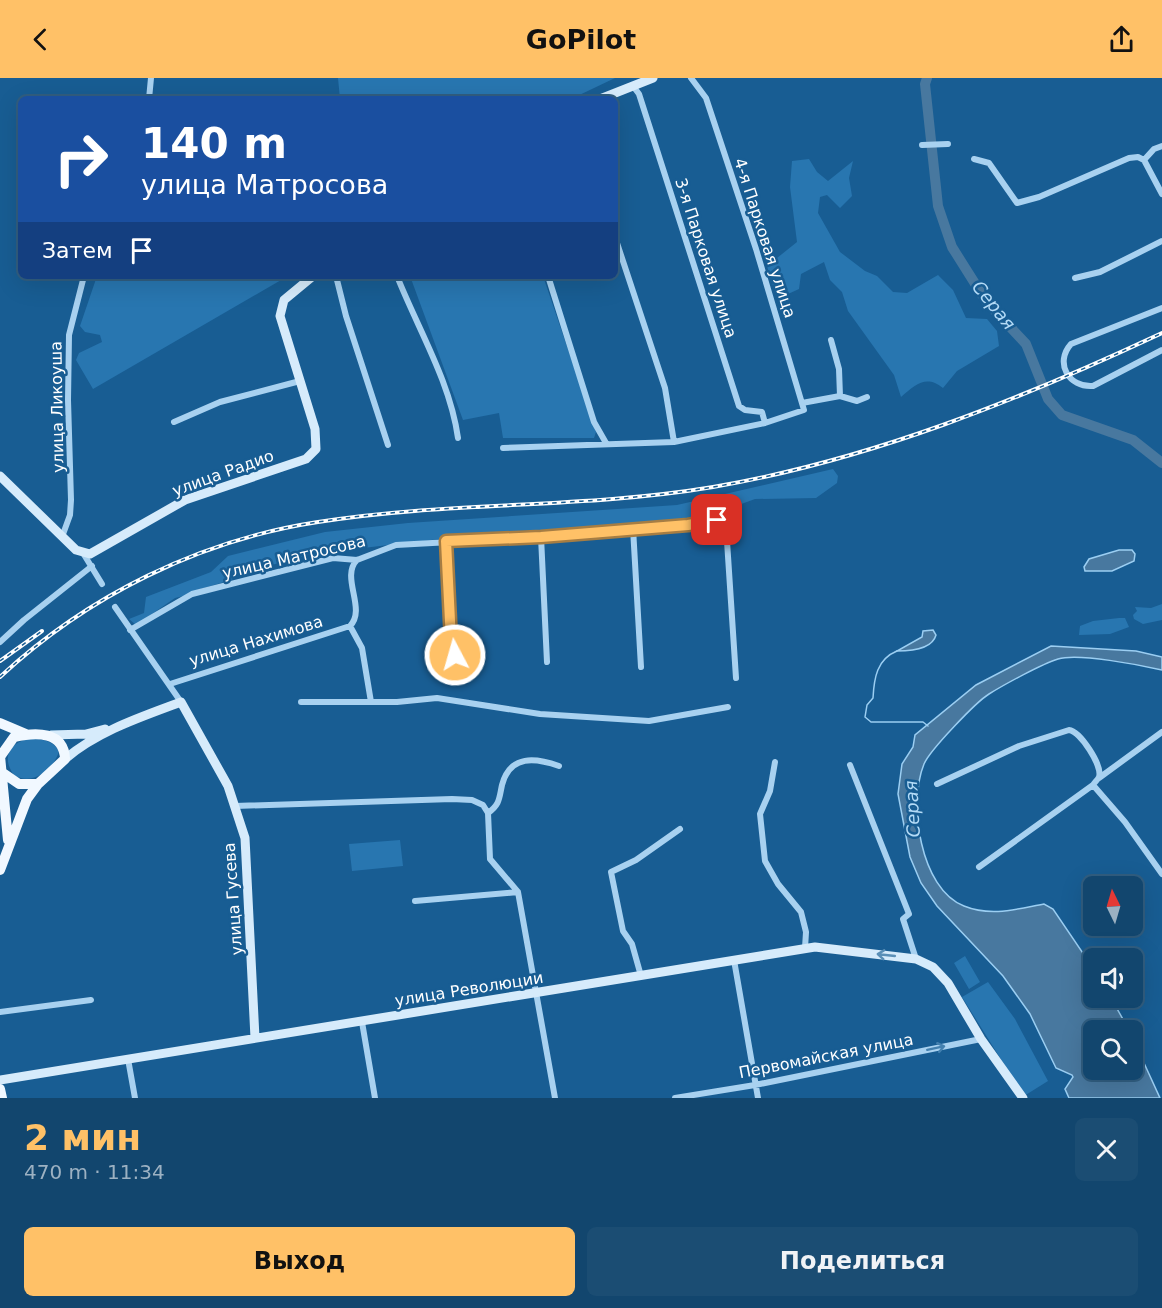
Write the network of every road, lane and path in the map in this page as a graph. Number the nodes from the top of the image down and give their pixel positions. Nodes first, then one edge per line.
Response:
1 (151, 78) edge
2 (653, 78) edge
3 (691, 78) edge
4 (633, 86) junction
5 (149, 96) edge
6 (608, 96) edge
7 (948, 144) dead end
8 (922, 145) dead end
9 (1162, 146) edge
10 (974, 159) dead end
11 (1143, 160) junction
12 (1162, 194) edge
13 (1162, 241) edge
14 (618, 246) edge
15 (1075, 278) dead end
16 (83, 279) edge
17 (309, 279) edge
18 (337, 279) edge
19 (398, 279) edge
20 (549, 279) edge
21 (1162, 308) edge
22 (831, 340) dead end
23 (1162, 350) edge
24 (300, 381) junction
25 (840, 396) junction
26 (867, 397) dead end
27 (803, 407) junction
28 (174, 422) dead end
29 (765, 423) junction
30 (458, 438) dead end
31 (674, 442) junction
32 (606, 443) junction
33 (388, 445) dead end
34 (503, 448) dead end
35 (1, 479) edge
36 (633, 528) junction
37 (62, 537) junction
38 (541, 537) junction
39 (446, 541) junction
40 (79, 551) junction
41 (357, 560) junction
42 (92, 566) junction
43 (102, 584) dead end
44 (115, 607) dead end
45 (350, 626) junction
46 (130, 630) junction
47 (0, 642) edge
48 (547, 662) dead end
49 (476, 664) dead end
50 (641, 667) dead end
51 (736, 678) dead end
52 (170, 684) junction
53 (181, 702) junction
54 (302, 702) dead end
55 (371, 702) junction
56 (728, 707) dead end
57 (0, 723) edge
58 (120, 726) junction
59 (1162, 732) edge
60 (26, 734) junction
61 (51, 735) junction
62 (0, 757) edge
63 (65, 759) junction
64 (775, 762) dead end
65 (850, 765) dead end
66 (559, 766) dead end
67 (3, 773) junction
68 (1099, 778) junction
69 (38, 784) junction
70 (937, 784) dead end
71 (1093, 785) junction
72 (235, 806) junction
73 (488, 813) junction
74 (680, 829) dead end
75 (5, 849) edge
76 (979, 867) dead end
77 (0, 870) edge
78 (1162, 874) edge
79 (518, 892) junction
80 (415, 901) dead end
81 (805, 948) junction
82 (916, 959) junction
83 (734, 960) junction
84 (641, 976) junction
85 (535, 994) junction
86 (92, 1000) dead end
87 (0, 1012) edge
88 (362, 1022) junction
89 (255, 1038) junction
90 (981, 1039) junction
91 (128, 1059) junction
92 (0, 1080) edge
93 (755, 1085) junction
94 (0, 1089) edge
95 (2, 1098) edge
96 (135, 1098) edge
97 (375, 1098) edge
98 (555, 1098) edge
99 (675, 1098) edge
100 (758, 1098) edge
101 (1023, 1098) edge

1 - 5 street
2 - 4 main road
3 - 27 street, 4-я Парковая улица
4 - 6 main road
4 - 29 street, 3-я Парковая улица
7 - 8 street
9 - 11 street
10 - 11 street
11 - 12 street
13 - 15 street
14 - 31 street
16 - 37 street, улица Ликоуша
17 - 24 main road
18 - 33 street
19 - 30 street
20 - 32 street
21 - 23 street
22 - 25 street
24 - 28 street
24 - 40 main road, улица Радио
25 - 26 street
25 - 27 street
27 - 29 street
29 - 31 street
31 - 32 street
32 - 34 street
35 - 37 main road
36 - 38 street, улица Матросова
36 - 50 street
36 - 51 street, улица Матросова
37 - 40 main road
38 - 39 street, улица Матросова
38 - 48 street
39 - 41 street, улица Матросова
39 - 49 street
40 - 42 street
41 - 45 street
41 - 46 street, улица Матросова
42 - 43 street
42 - 47 street
44 - 46 street
45 - 52 street, улица Нахимова
45 - 55 street
46 - 52 street
52 - 53 street
53 - 58 main road
53 - 72 main road, улица Гусева
54 - 55 street
55 - 56 street
57 - 60 main road
58 - 61 main road
58 - 63 main road
59 - 68 street
60 - 61 main road
60 - 62 main road
61 - 63 main road
62 - 67 main road
63 - 69 main road
64 - 81 street
65 - 82 street
66 - 73 street
67 - 69 main road
67 - 75 main road
68 - 70 street
68 - 71 street
69 - 75 main road
71 - 76 street
71 - 78 street
72 - 73 street
72 - 89 main road, улица Гусева
73 - 79 street
74 - 84 street
75 - 77 main road
79 - 80 street
79 - 85 street
82 -> 81 main road, улица Революции
81 - 83 main road, улица Революции
82 - 90 main road, улица Революции
83 - 84 main road, улица Революции
83 - 93 street
84 - 85 main road, улица Революции
85 - 88 main road, улица Революции
85 - 98 street
86 - 87 street
88 - 89 main road, улица Революции
88 - 97 street
89 - 91 main road, улица Революции
93 -> 90 street, Первомайская улица
90 - 101 main road
91 - 92 main road, улица Революции
91 - 96 street
93 - 99 street, Первомайская улица
93 - 100 street
94 - 95 main road

